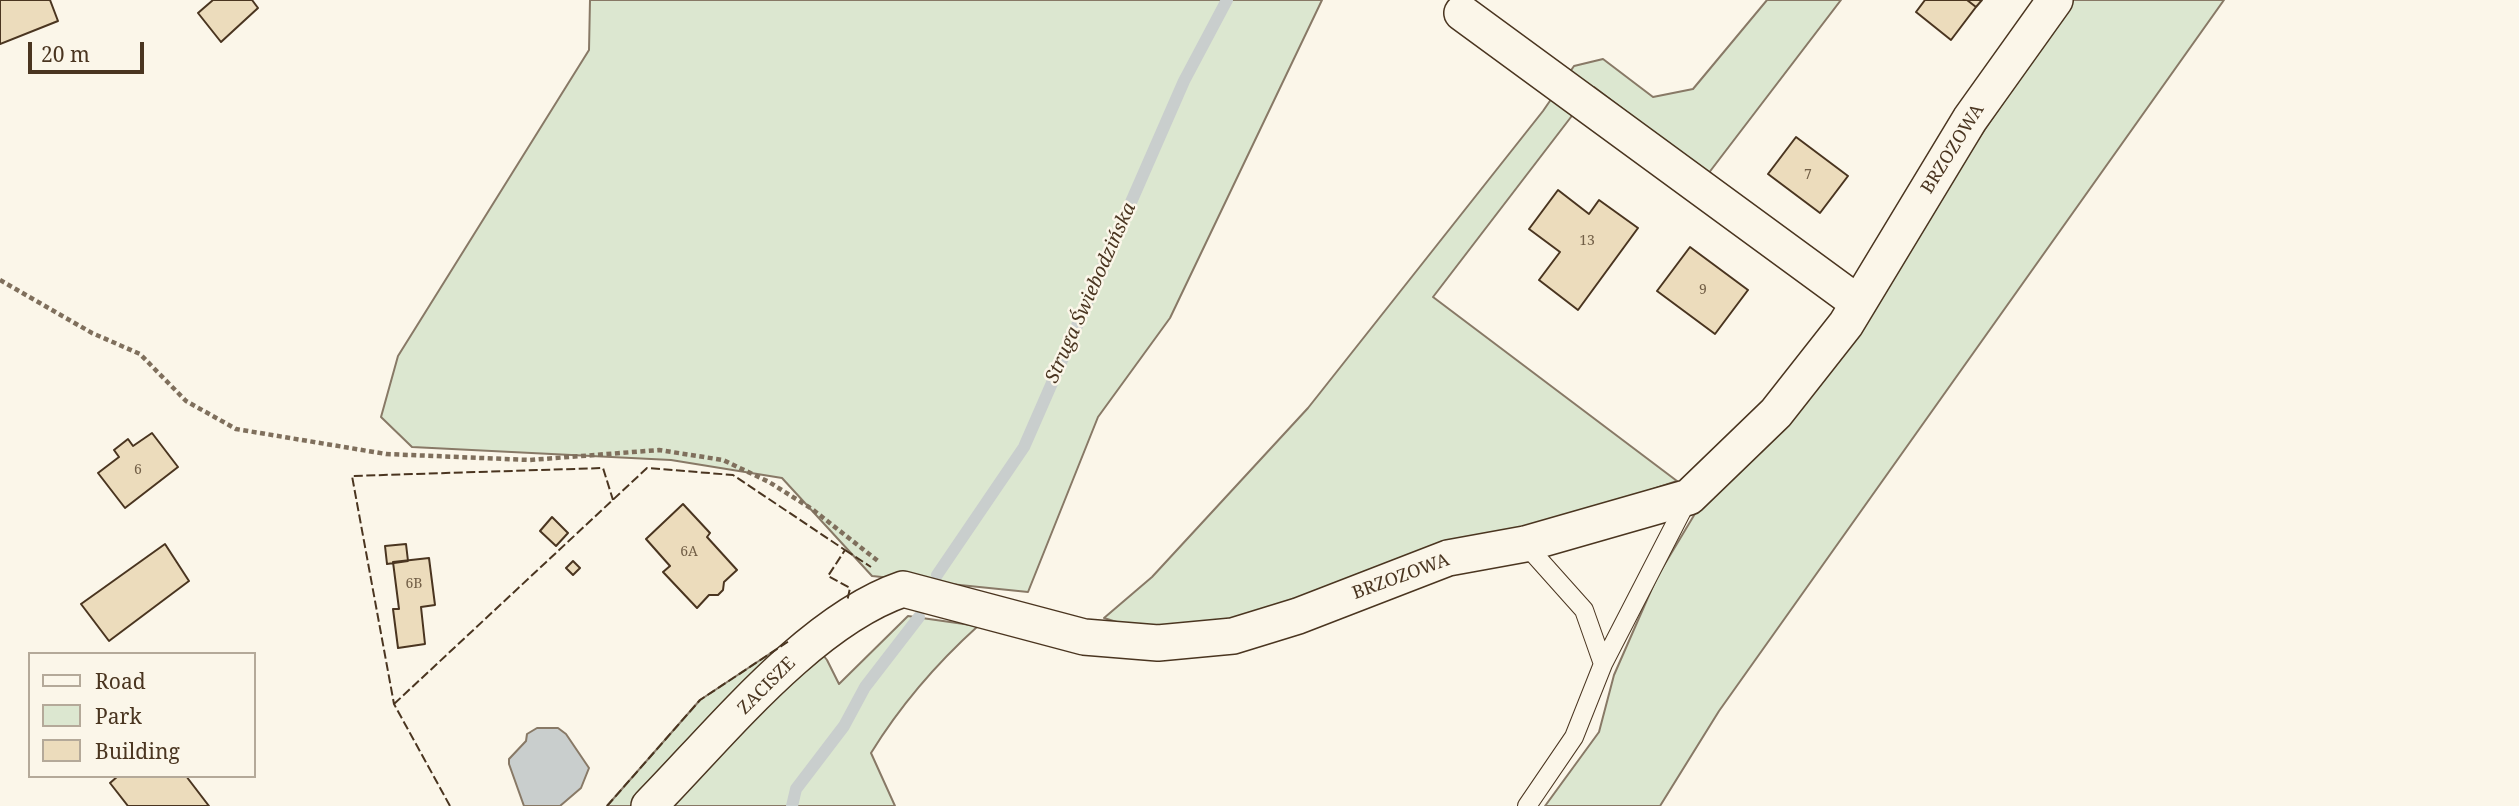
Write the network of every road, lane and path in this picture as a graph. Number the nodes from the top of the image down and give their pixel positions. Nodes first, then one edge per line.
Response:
1 (2055, 0) edge
2 (1462, 13) dead end
3 (0, 280) edge
4 (1858, 303) junction
5 (1689, 497) junction
6 (1525, 544) junction
7 (903, 589) junction
8 (1603, 664) junction
9 (649, 806) edge
10 (1527, 806) edge

1 - 4 street, BRZOZOWA
2 - 4 street
3 - 7 path
4 - 5 street, BRZOZOWA
5 - 6 street, BRZOZOWA
5 - 8 lane
6 - 7 street, BRZOZOWA
6 - 8 lane
7 - 9 street, ZACISZE
8 - 10 lane

